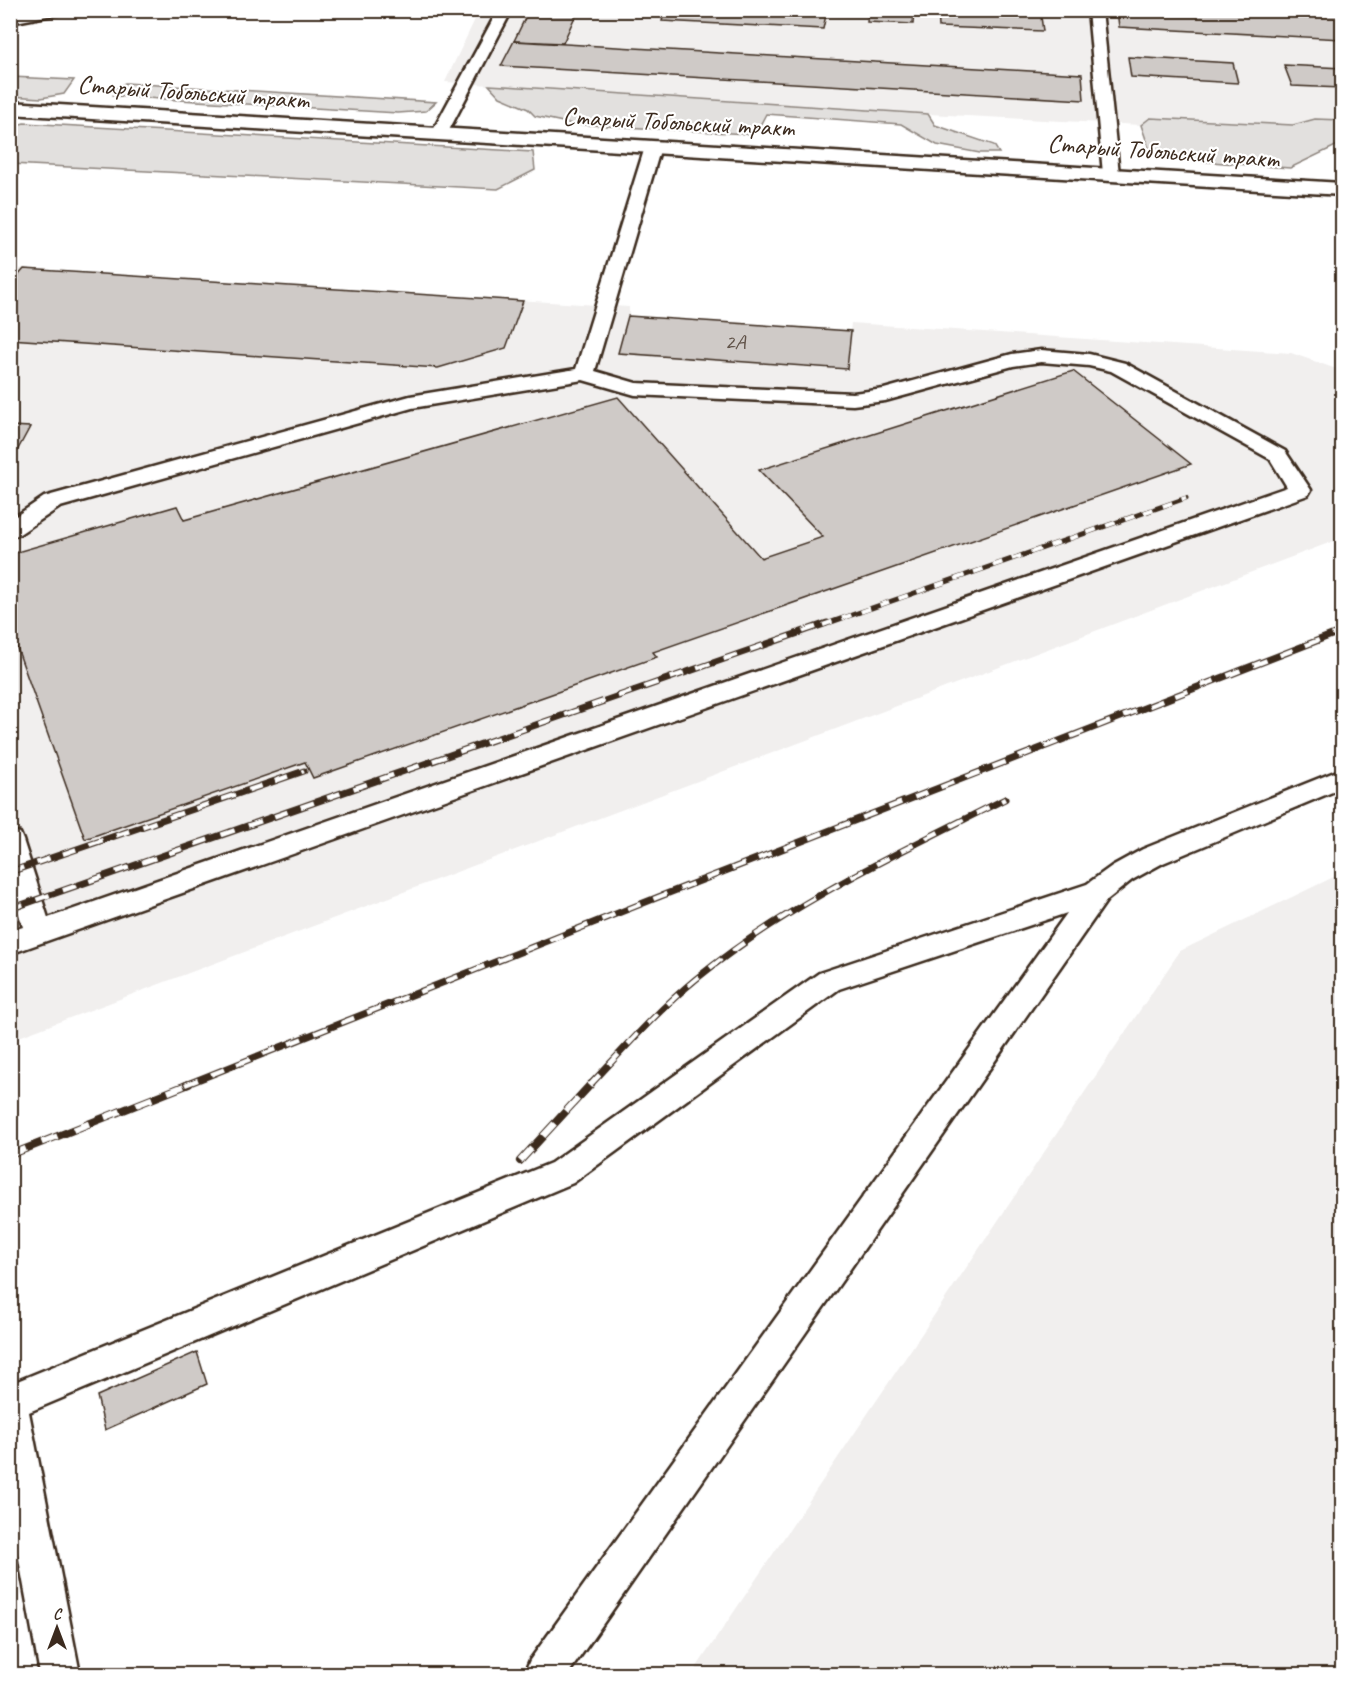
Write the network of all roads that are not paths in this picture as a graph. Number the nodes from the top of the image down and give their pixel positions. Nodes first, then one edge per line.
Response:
1 (58, 10) edge
2 (505, 10) edge
3 (1095, 10) edge
4 (10, 19) edge
5 (10, 108) edge
6 (439, 134) junction
7 (653, 147) junction
8 (1111, 174) junction
9 (1342, 189) edge
10 (584, 374) junction
11 (10, 530) edge
12 (1342, 778) edge
13 (10, 840) edge
14 (1096, 892) junction
15 (39, 933) junction
16 (10, 943) edge
17 (10, 1402) edge
18 (10, 1408) edge
19 (60, 1674) edge
20 (544, 1674) edge

1 - 4 lane
2 - 6 lane
3 - 8 lane
5 - 6 street, Старый Тобольский тракт
6 - 7 street, Старый Тобольский тракт
7 - 8 street, Старый Тобольский тракт
7 - 10 lane
8 - 9 street, Старый Тобольский тракт
10 - 11 lane
10 - 15 lane
12 - 14 lane
13 - 15 lane
14 - 17 lane
14 - 20 lane
15 - 16 lane
18 - 19 lane

